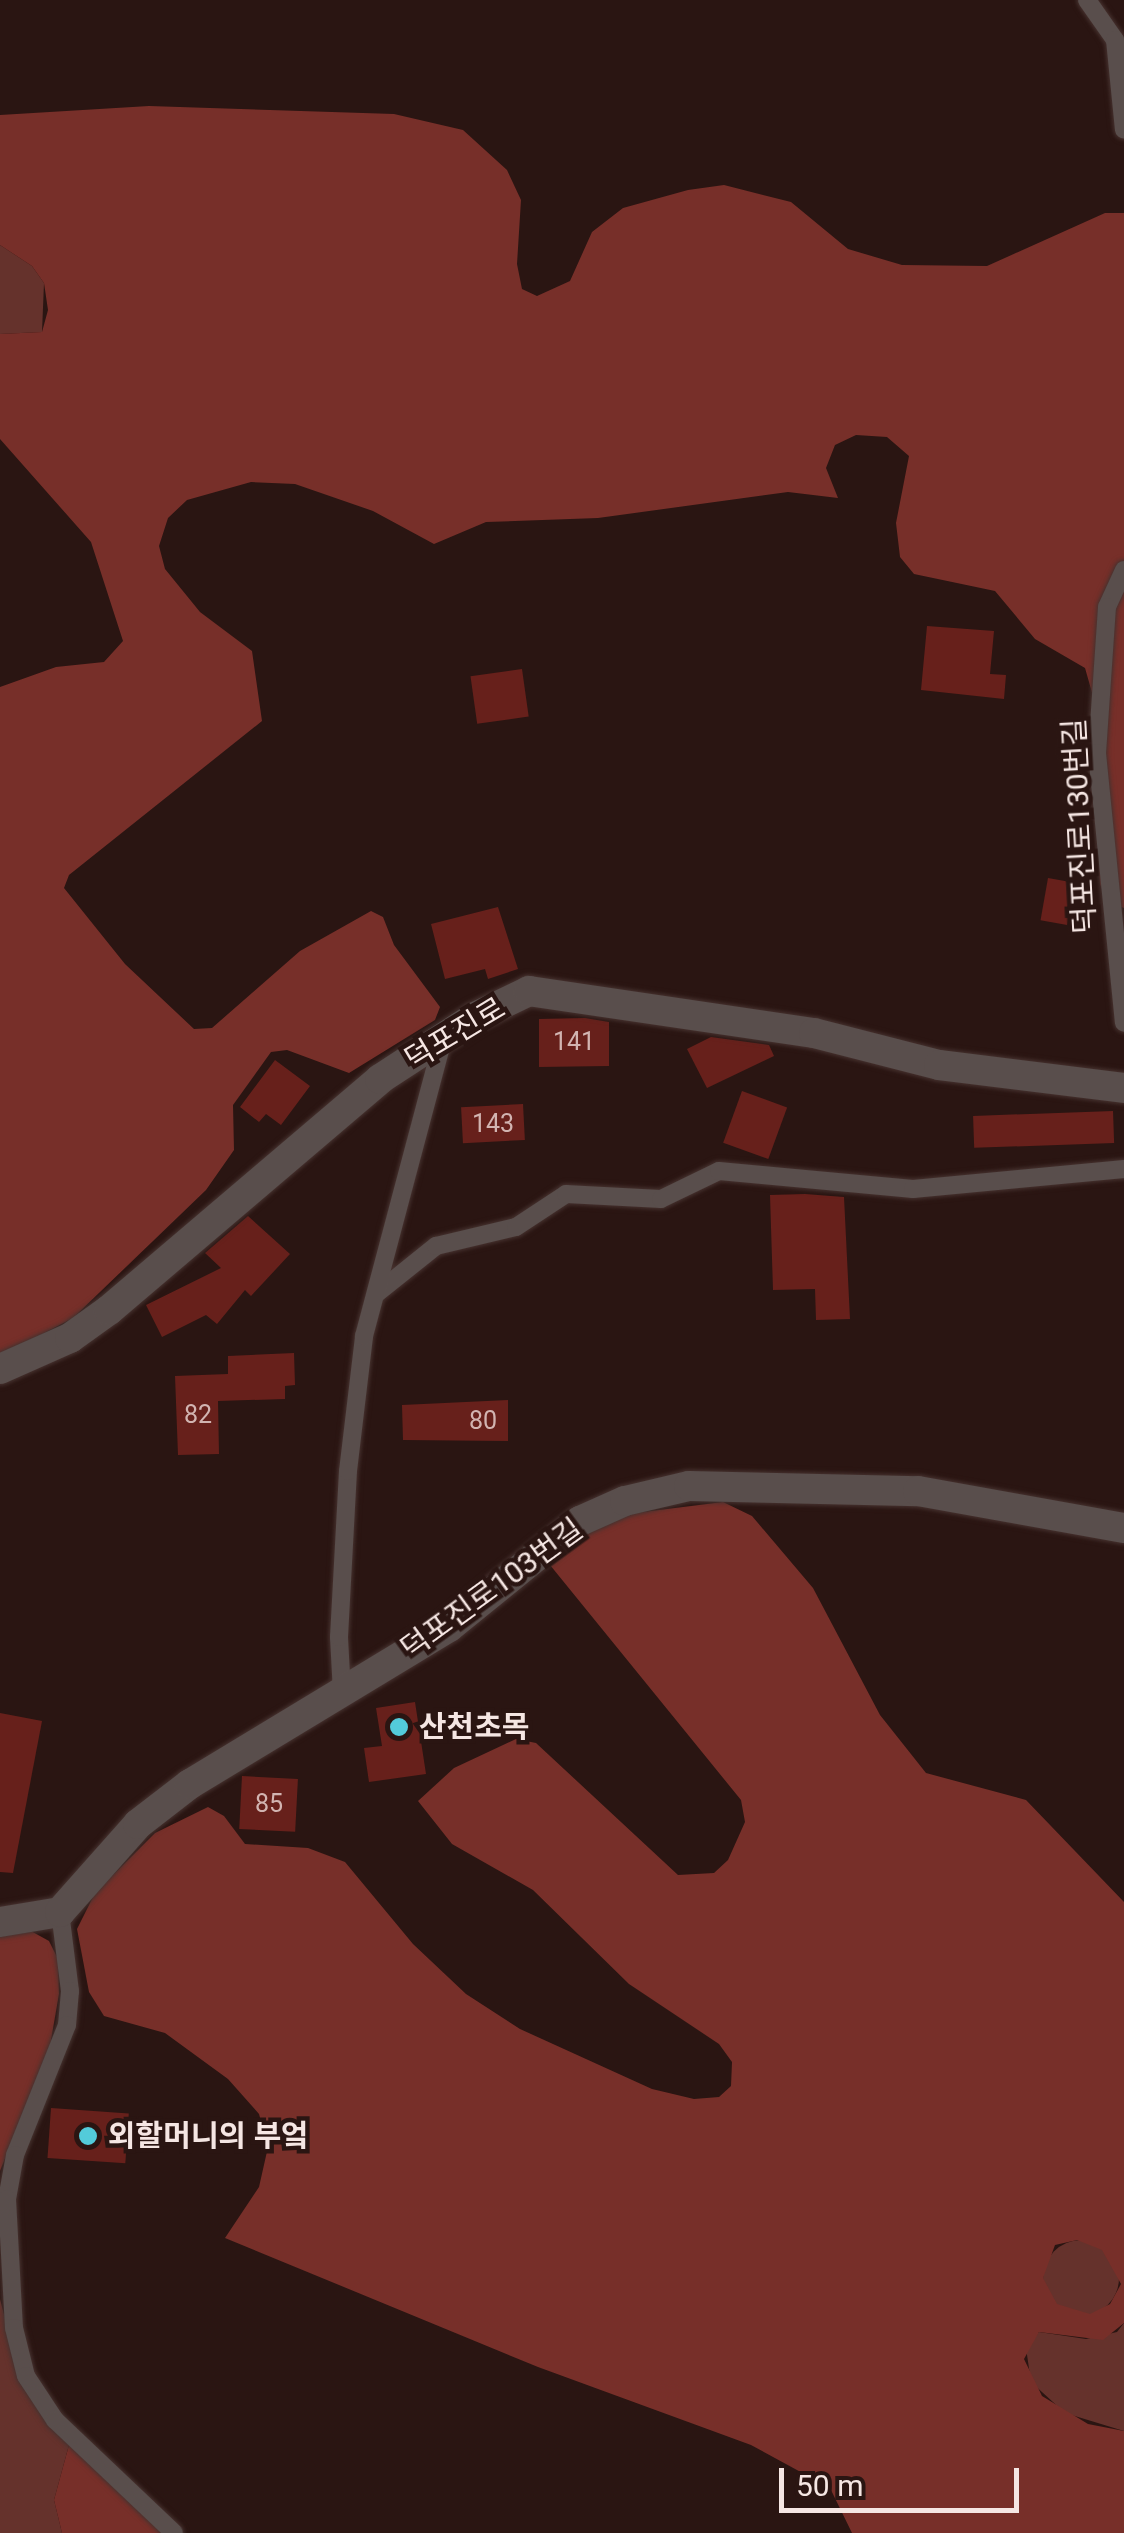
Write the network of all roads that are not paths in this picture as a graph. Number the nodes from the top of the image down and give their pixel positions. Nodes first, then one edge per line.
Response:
1 (1088, 0) edge
2 (1124, 130) edge
3 (1124, 570) edge
4 (1123, 1010) edge
5 (444, 1040) junction
6 (1124, 1088) edge
7 (1124, 1170) edge
8 (376, 1294) junction
9 (0, 1369) edge
10 (1124, 1528) edge
11 (342, 1693) junction
12 (60, 1912) junction
13 (0, 1922) edge
14 (174, 2533) edge

1 - 2 lane
3 - 4 lane, 덕포진로130번길
5 - 6 street, 덕포진로
5 - 8 lane
5 - 9 street, 덕포진로
7 - 8 lane
8 - 11 lane
10 - 11 street, 덕포진로103번길
11 - 12 street, 덕포진로103번길
12 - 13 street
12 - 14 lane

